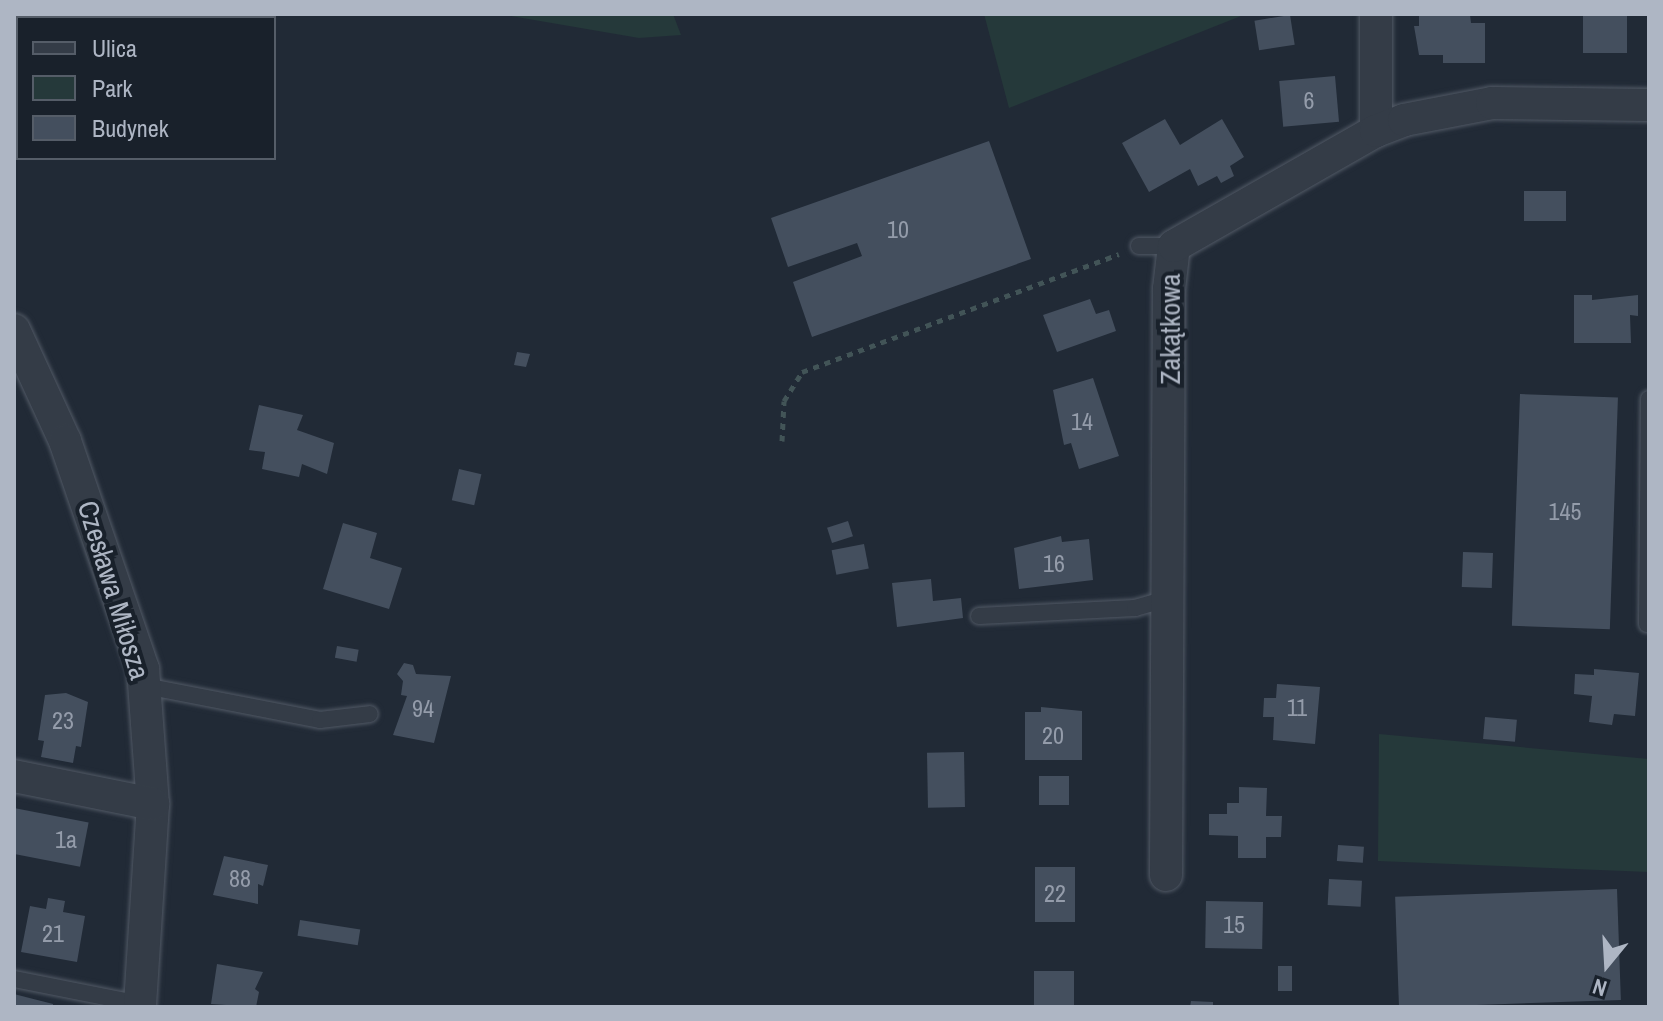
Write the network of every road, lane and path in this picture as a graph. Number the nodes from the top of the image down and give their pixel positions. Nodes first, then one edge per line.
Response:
1 (1376, 14) edge
2 (1649, 105) edge
3 (1376, 131) junction
4 (1139, 246) joint
5 (1174, 246) junction
6 (14, 330) edge
7 (1649, 399) edge
8 (782, 441) dead end
9 (1169, 598) junction
10 (979, 616) dead end
11 (1647, 624) dead end
12 (145, 686) junction
13 (370, 714) dead end
14 (14, 776) edge
15 (153, 804) junction
16 (1166, 875) dead end
17 (14, 979) edge
18 (140, 1005) edge

1 - 3 street
2 - 3 street, Zakątkowa
3 - 5 street, Zakątkowa
4 - 5 lane
4 - 8 path
5 - 9 street, Zakątkowa
6 - 12 street, Czesława Miłosza
7 - 11 lane
9 - 10 lane
9 - 16 street, Zakątkowa
12 - 13 lane
12 - 15 street, Czesława Miłosza
14 - 15 street
15 - 18 street, Czesława Miłosza
17 - 18 lane

